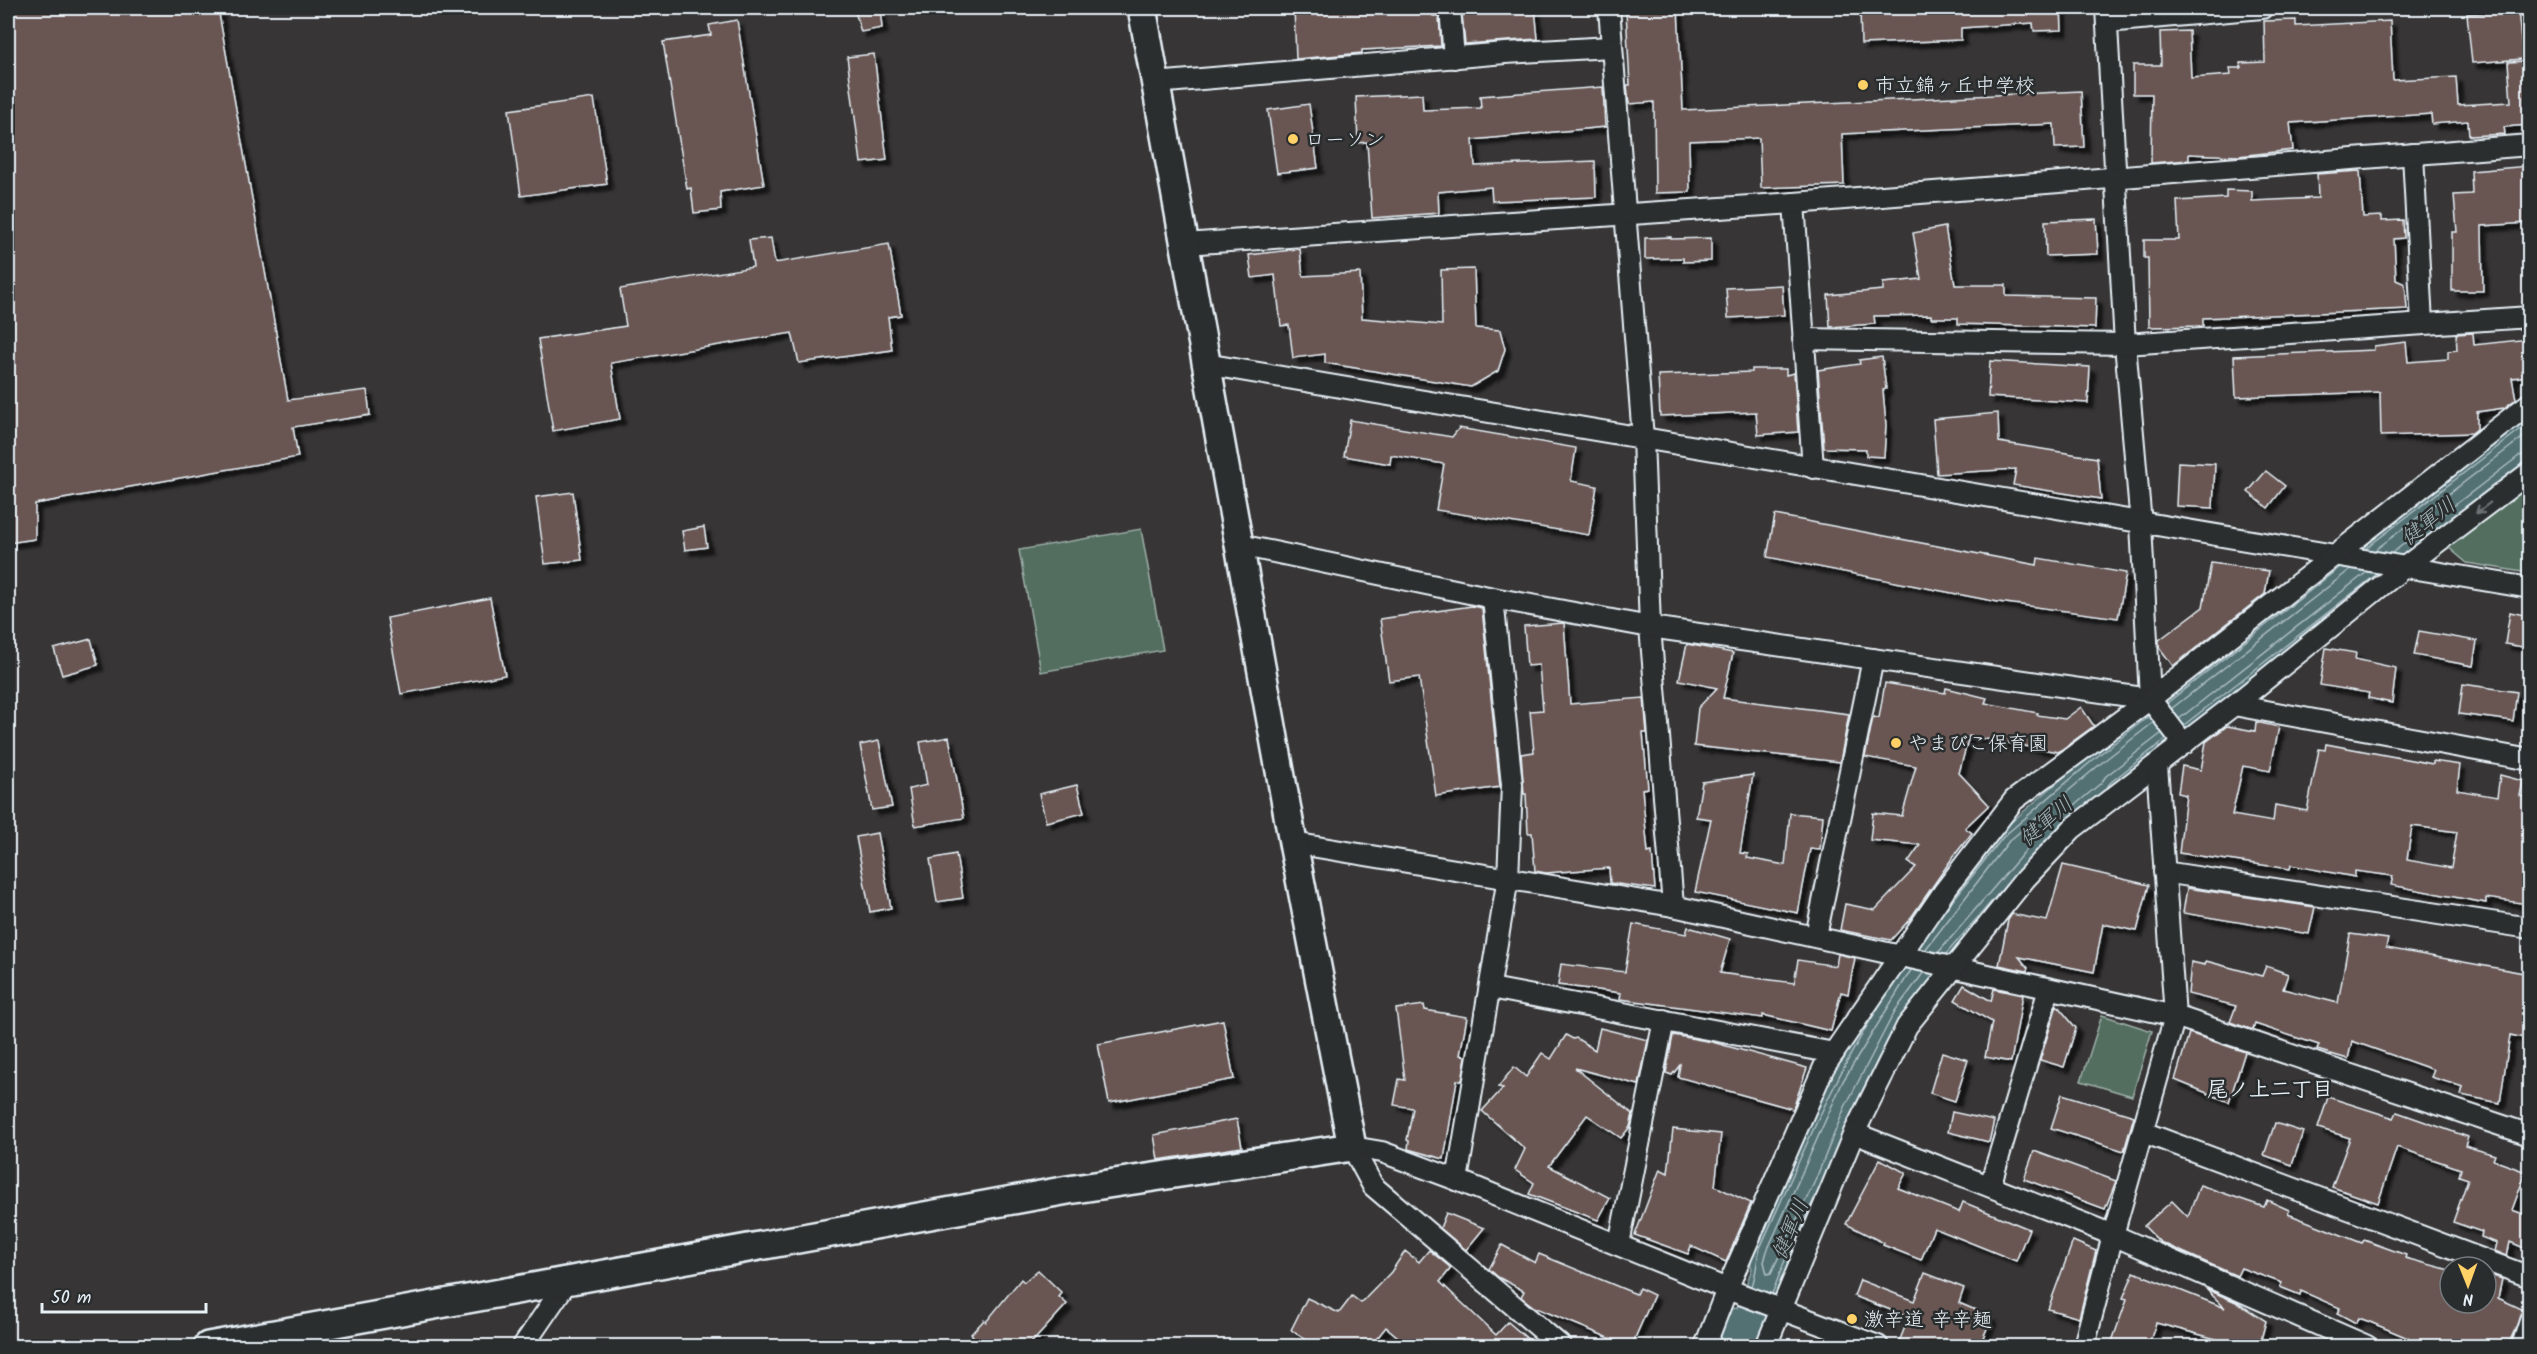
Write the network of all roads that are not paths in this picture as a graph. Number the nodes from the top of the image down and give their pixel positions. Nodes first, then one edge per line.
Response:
1 (1142, 8) edge
2 (1450, 8) edge
3 (1609, 8) edge
4 (2262, 8) edge
5 (2106, 15) edge
6 (1611, 47) junction
7 (1454, 58) junction
8 (1155, 83) junction
9 (2529, 145) edge
10 (2413, 154) junction
11 (2116, 178) junction
12 (1794, 203) junction
13 (1625, 213) junction
14 (1184, 244) junction
15 (2529, 317) edge
16 (2422, 324) junction
17 (1803, 339) junction
18 (2125, 344) junction
19 (1205, 364) junction
20 (2529, 403) edge
21 (1642, 438) junction
22 (1813, 468) junction
23 (2529, 472) edge
24 (2141, 524) junction
25 (1240, 545) junction
26 (2332, 555) junction
27 (2406, 566) junction
28 (2529, 588) edge
29 (1493, 598) junction
30 (1650, 627) junction
31 (1873, 659) junction
32 (2150, 699) junction
33 (2234, 705) junction
34 (2184, 744) junction
35 (2529, 760) edge
36 (2157, 765) junction
37 (1293, 843) junction
38 (2164, 872) junction
39 (1508, 878) junction
40 (1673, 906) junction
41 (2529, 928) edge
42 (1816, 936) junction
43 (1900, 954) junction
44 (1954, 967) junction
45 (1491, 988) junction
46 (2049, 989) junction
47 (2175, 1016) junction
48 (1664, 1020) junction
49 (1834, 1053) junction
50 (2143, 1132) junction
51 (1854, 1133) junction
52 (2529, 1135) edge
53 (1352, 1147) junction
54 (1457, 1180) junction
55 (1990, 1186) junction
56 (2113, 1235) junction
57 (1618, 1244) junction
58 (2529, 1276) edge
59 (566, 1283) junction
60 (1727, 1289) junction
61 (1780, 1309) junction
62 (2529, 1321) edge
63 (208, 1347) edge
64 (523, 1347) edge
65 (1561, 1347) edge
66 (1706, 1347) edge
67 (1766, 1347) edge
68 (1878, 1347) edge
69 (2084, 1347) edge
70 (2367, 1347) edge
71 (2522, 1347) edge

1 - 8 street
2 - 7 street
3 - 6 street
4 - 5 street
5 - 11 street
6 - 7 street
6 - 13 street
7 - 8 street
8 - 14 street
9 - 10 street
10 - 11 street
10 - 16 street
11 - 12 street
11 - 18 street
12 - 13 street
12 - 17 street
13 - 14 street
13 - 21 street
14 - 19 street
15 - 16 street
16 - 18 street
17 - 18 street
17 - 22 street
18 - 24 street
19 - 21 street
19 - 25 street
20 - 26 street
21 - 22 street
21 - 30 street
22 - 24 street
23 -> 27 street
24 - 26 street
24 - 32 street
25 - 29 street
25 - 37 street
26 - 27 street
26 - 32 street
27 - 28 street
27 - 33 street
29 - 30 street
29 - 39 street
30 - 31 street
30 - 40 street
31 - 32 street
31 - 42 street
32 - 34 street
32 - 43 street
33 - 34 street
33 - 35 street
34 - 36 street
36 - 38 street
36 - 44 street
37 - 39 street
37 - 53 street
38 - 41 street
38 - 47 street
39 - 40 street
39 - 45 street
40 - 42 street
42 - 43 street
43 - 44 street
43 - 49 street
44 - 46 street
44 - 51 street
45 - 48 street
45 - 54 street
46 - 47 street
46 - 55 street
47 - 50 street
47 - 52 street
48 - 49 street
48 - 57 street
49 - 60 street
50 - 56 street
50 - 58 street
51 - 55 street
51 - 61 street
53 - 54 street
53 - 59 street
53 - 65 street
54 - 57 street
55 - 56 street
56 - 69 street
56 - 70 street
57 - 60 street
59 - 63 street
59 - 64 street
60 - 61 street
60 - 66 street
61 - 67 street
61 - 68 street
62 - 71 street

